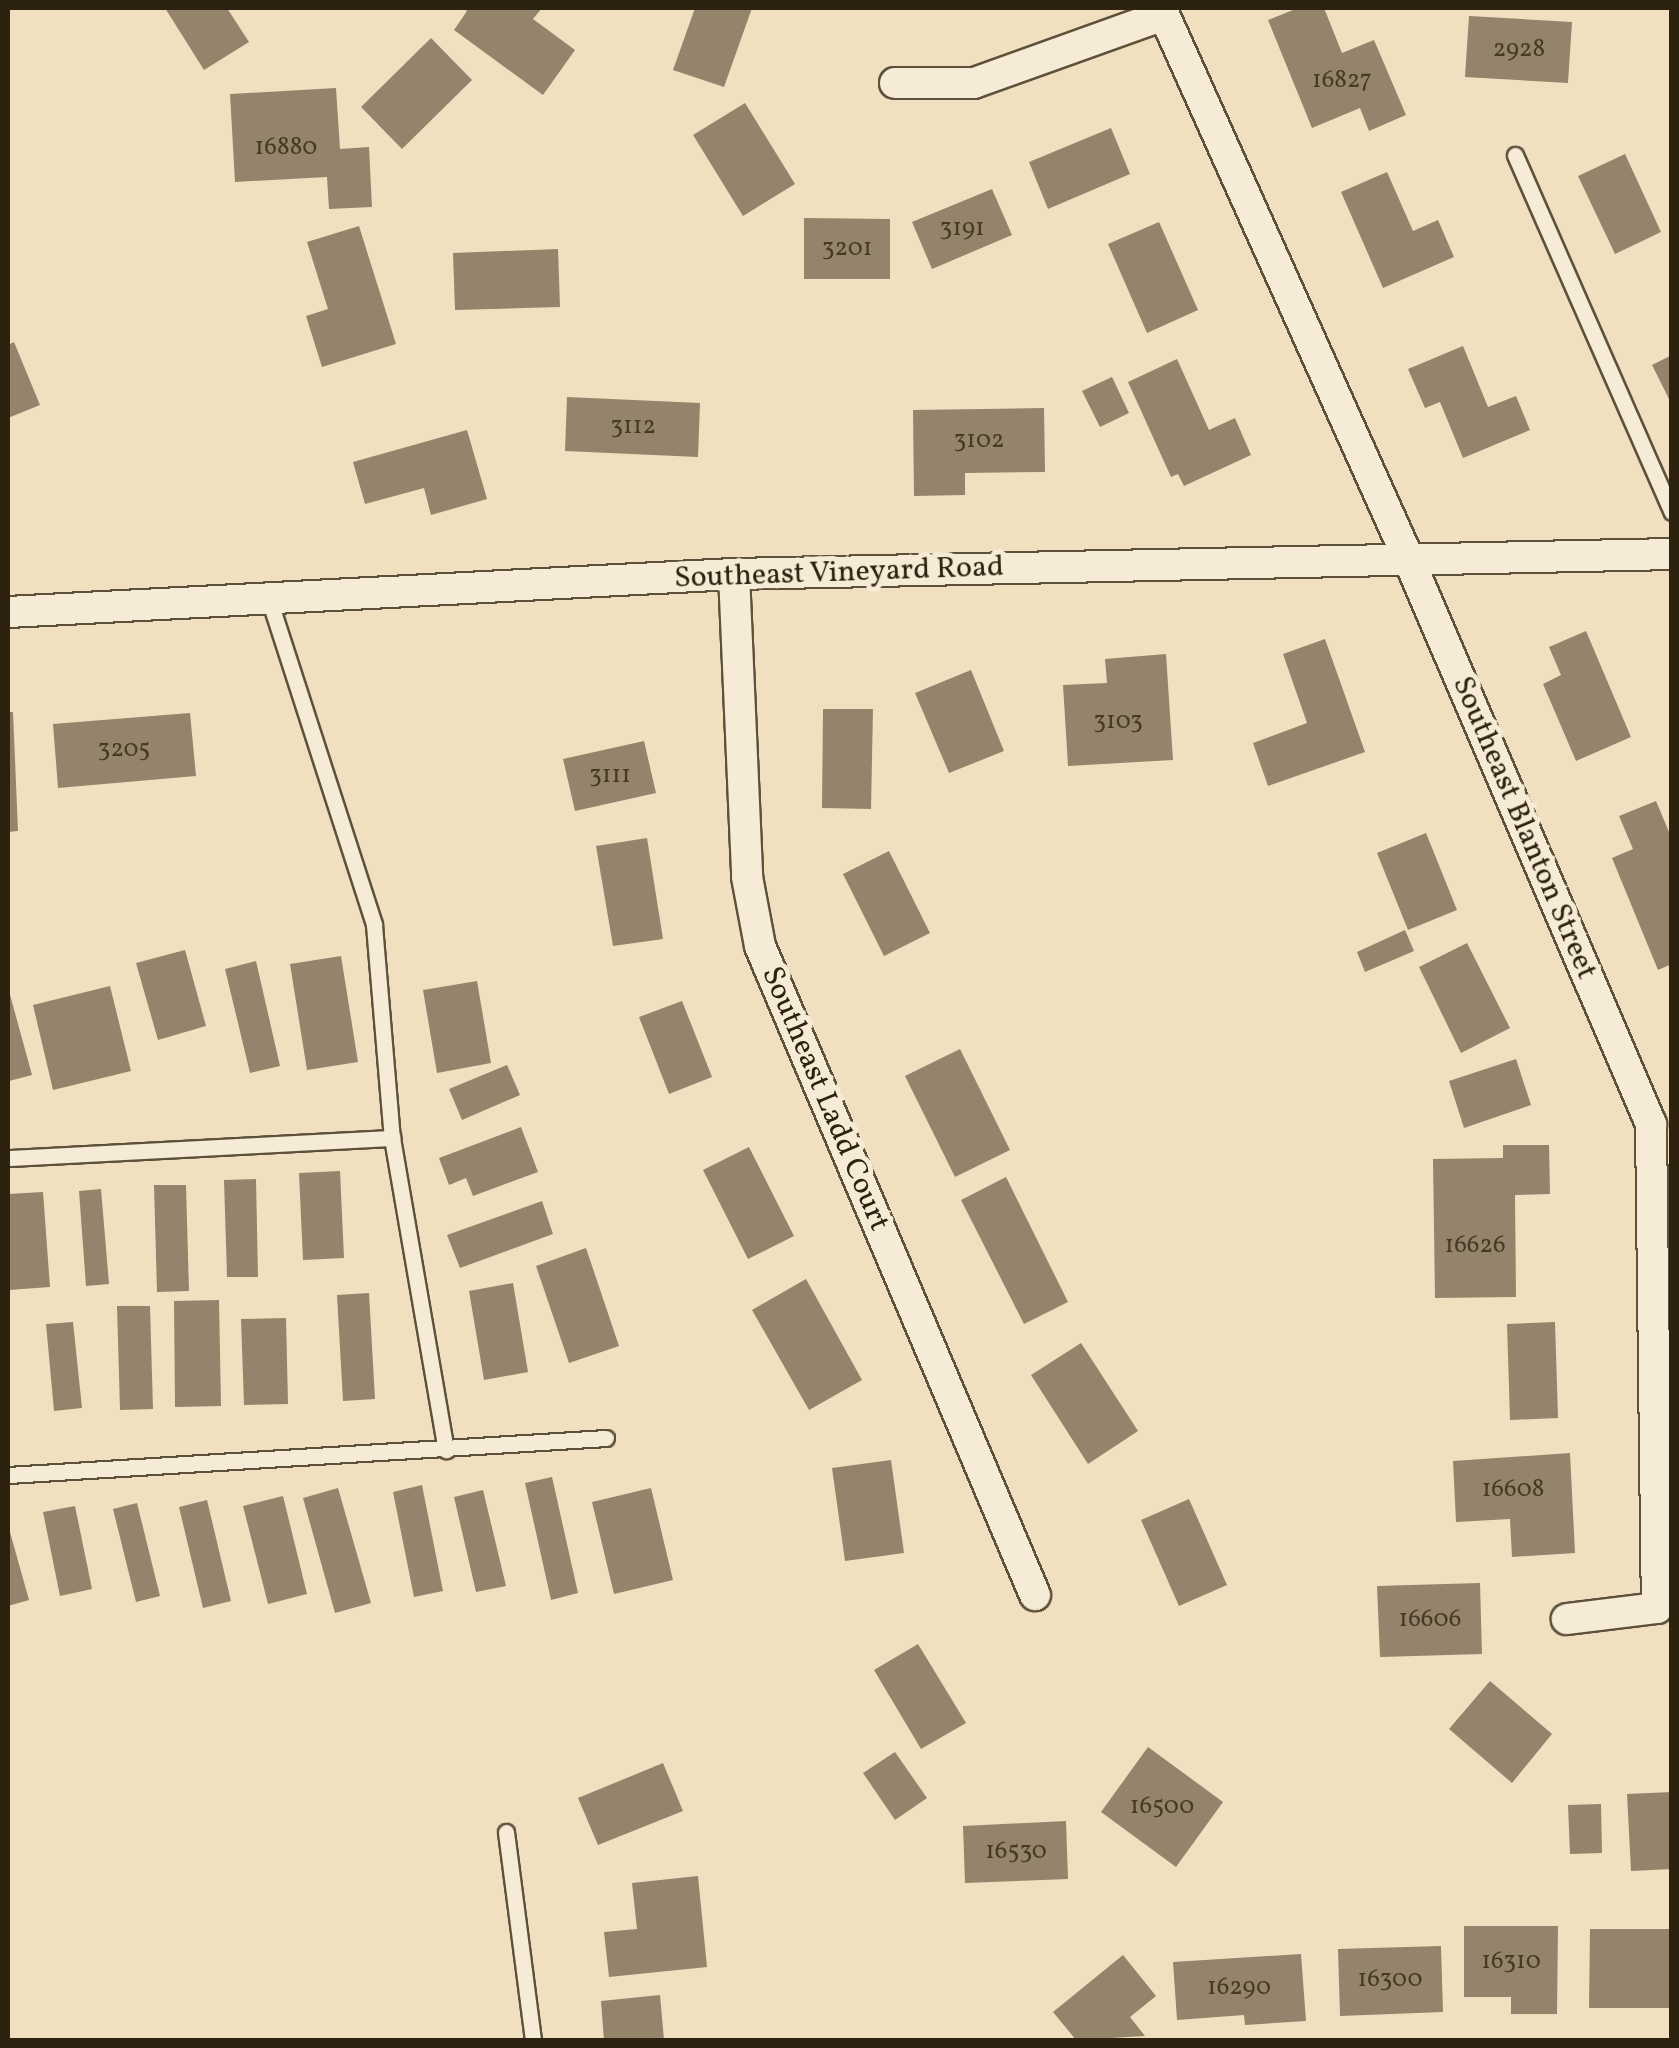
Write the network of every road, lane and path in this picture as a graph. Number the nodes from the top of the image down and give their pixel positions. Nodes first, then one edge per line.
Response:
1 (1162, 11) edge
2 (895, 83) dead end
3 (1516, 155) dead end
4 (1672, 512) edge
5 (1672, 554) edge
6 (1409, 560) junction
7 (734, 574) junction
8 (268, 599) junction
9 (8, 612) edge
10 (392, 1138) junction
11 (8, 1158) edge
12 (606, 1438) dead end
13 (446, 1450) junction
14 (8, 1475) edge
15 (1034, 1595) dead end
16 (1566, 1619) dead end
17 (506, 1832) dead end
18 (533, 2040) edge

1 - 2 street
1 - 6 street, Southeast Blanton Street
3 - 4 lane
5 - 6 street, Southeast Vineyard Road
6 - 7 street, Southeast Vineyard Road
6 - 16 street, Southeast Blanton Street
7 - 8 street, Southeast Vineyard Road
7 - 15 street, Southeast Ladd Court
8 - 9 street, Southeast Vineyard Road
8 - 10 lane
10 - 11 lane
10 - 13 lane
12 - 13 lane
13 - 14 lane
17 - 18 lane

